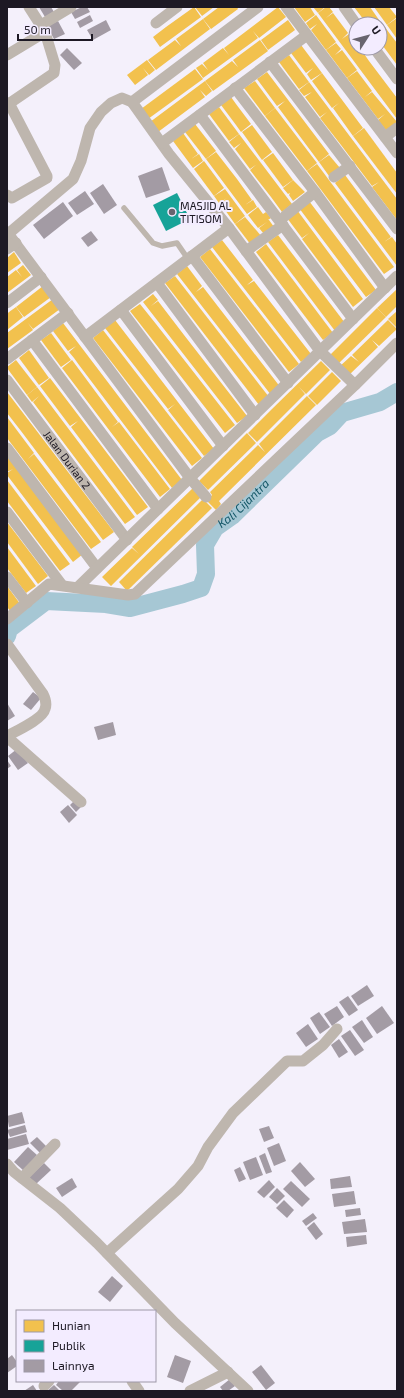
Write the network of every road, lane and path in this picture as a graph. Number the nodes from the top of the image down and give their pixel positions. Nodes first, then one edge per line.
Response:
1 (29, 7) edge
2 (71, 7) edge
3 (177, 7) edge
4 (286, 7) edge
5 (344, 7) edge
6 (251, 9) edge
7 (350, 16) edge
8 (156, 23) dead end
9 (43, 29) junction
10 (307, 35) junction
11 (7, 55) edge
12 (380, 56) edge
13 (270, 62) junction
14 (397, 79) edge
15 (235, 88) junction
16 (132, 102) junction
17 (8, 104) edge
18 (200, 114) junction
19 (397, 128) edge
20 (385, 137) junction
21 (162, 143) junction
22 (397, 153) edge
23 (350, 166) junction
24 (334, 177) dead end
25 (315, 192) junction
26 (7, 195) edge
27 (124, 208) dead end
28 (284, 221) junction
29 (229, 228) junction
30 (397, 229) edge
31 (10, 240) edge
32 (246, 251) junction
33 (190, 257) junction
34 (397, 276) edge
35 (41, 277) junction
36 (157, 283) junction
37 (385, 288) junction
38 (7, 303) edge
39 (121, 310) junction
40 (68, 313) junction
41 (354, 319) junction
42 (86, 337) junction
43 (32, 340) junction
44 (397, 343) edge
45 (320, 351) junction
46 (7, 359) edge
47 (7, 380) edge
48 (288, 383) junction
49 (355, 385) junction
50 (255, 415) junction
51 (223, 446) junction
52 (7, 448) edge
53 (190, 478) junction
54 (206, 497) dead end
55 (158, 509) junction
56 (7, 512) edge
57 (127, 540) junction
58 (97, 568) junction
59 (7, 577) edge
60 (62, 585) junction
61 (78, 587) junction
62 (27, 602) junction
63 (7, 619) edge
64 (8, 646) edge
65 (7, 737) edge
66 (80, 802) dead end
67 (337, 1029) dead end
68 (55, 1144) dead end
69 (7, 1164) edge
70 (22, 1178) junction
71 (107, 1253) junction
72 (228, 1372) junction
73 (133, 1382) edge
74 (139, 1391) edge
75 (190, 1391) edge
76 (248, 1391) edge

1 - 9 street
2 - 9 street
3 - 8 street
4 - 10 street
5 - 7 street
6 - 16 street
9 - 11 street
9 - 17 street
10 - 13 street
10 - 20 street
12 - 14 street
13 - 15 street
13 - 23 street
15 - 18 street
15 - 25 street
16 - 21 street
16 - 31 street
17 - 26 street
18 - 21 street
18 - 28 street
19 - 20 street
20 - 22 street
21 - 29 street
23 - 24 street
23 - 30 street
25 - 28 street
25 - 37 street
27 - 33 lane
28 - 32 street
28 - 41 street
29 - 32 street
29 - 33 street
31 - 35 street
32 - 45 street
33 - 36 street
33 - 48 street
34 - 37 street
35 - 38 street
35 - 40 street
36 - 39 street
36 - 50 street
37 - 41 street
39 - 42 street
39 - 51 street
40 - 42 street
40 - 43 street
41 - 45 street
42 - 53 street
43 - 46 street
43 - 55 street
44 - 49 street
45 - 48 street
45 - 49 street
47 - 57 street, Jalan Durian 2
48 - 50 street
49 - 61 street
50 - 51 street
51 - 53 street
52 - 58 street
53 - 54 street
53 - 55 street
55 - 57 street
56 - 60 street
57 - 58 street
58 - 61 street
59 - 62 street
60 - 61 street
60 - 62 street
62 - 63 street
64 - 65 street
65 - 66 street
67 - 71 street
68 - 70 street
69 - 70 street
70 - 71 street
71 - 72 street
72 - 75 street
72 - 76 street
73 - 74 street

